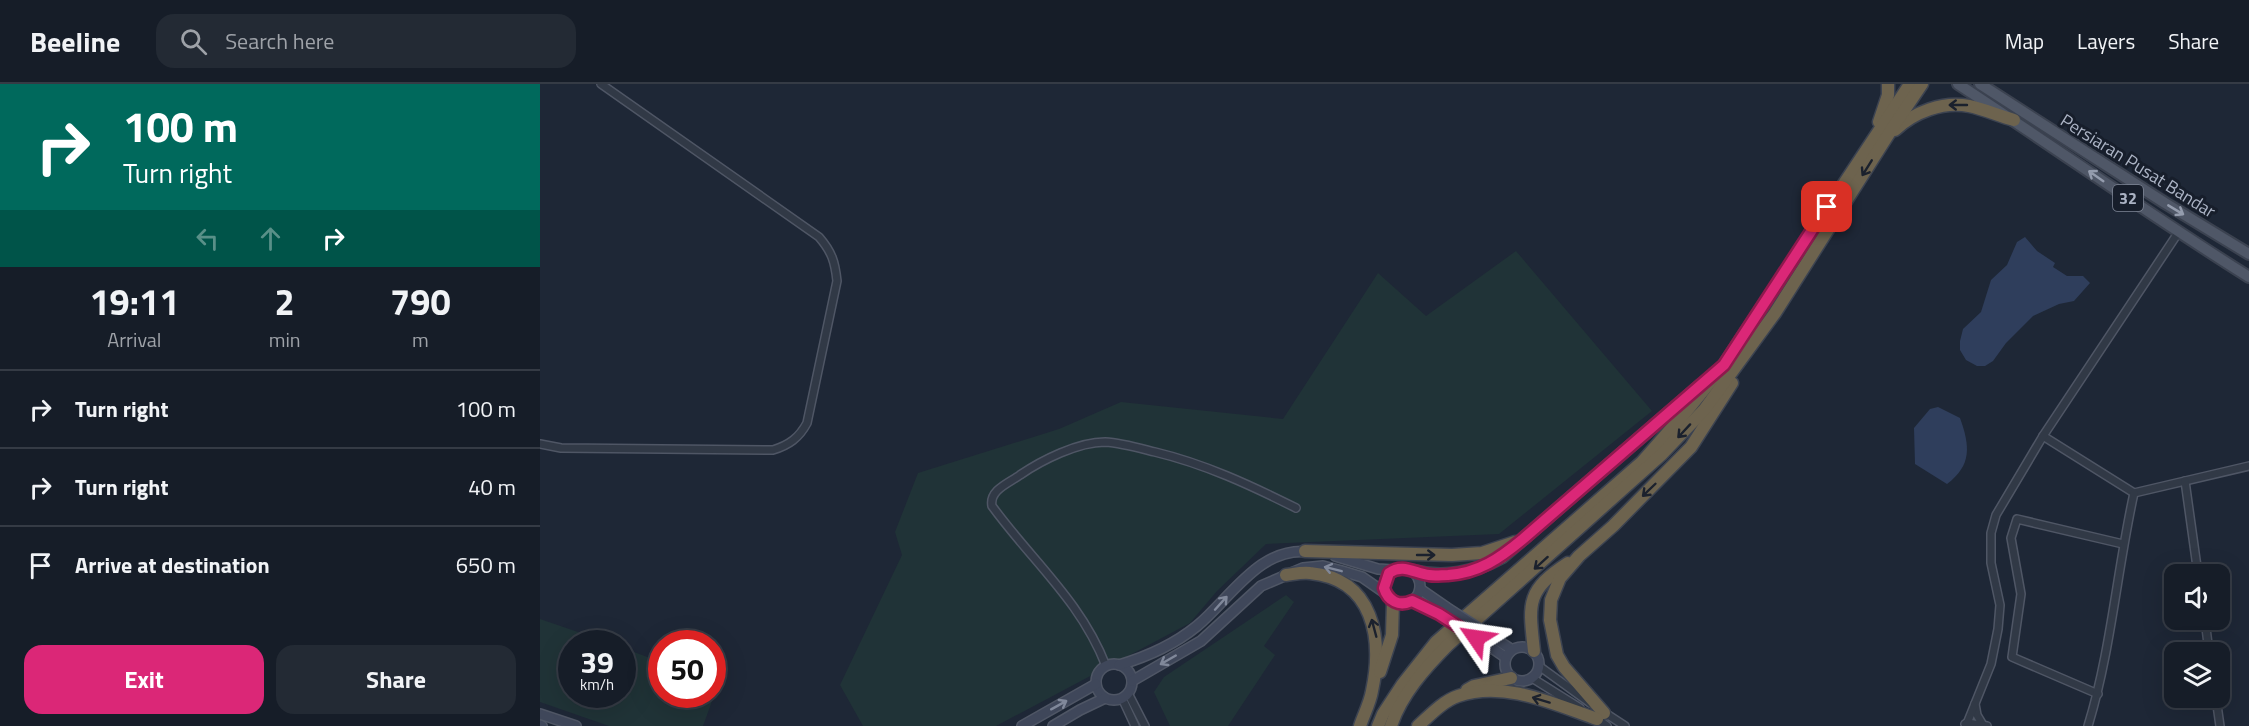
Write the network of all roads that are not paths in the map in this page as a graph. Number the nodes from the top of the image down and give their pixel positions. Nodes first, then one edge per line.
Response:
1 (601, 84) edge
2 (1888, 84) edge
3 (1910, 84) edge
4 (1922, 84) edge
5 (1958, 84) edge
6 (1980, 84) edge
7 (2014, 120) junction
8 (1876, 143) junction
9 (2178, 233) junction
10 (2246, 252) edge
11 (2249, 277) edge
12 (1775, 313) junction
13 (1724, 365) junction
14 (2043, 436) junction
15 (540, 444) edge
16 (2249, 466) edge
17 (2185, 481) junction
18 (2134, 493) junction
19 (1296, 508) dead end
20 (1523, 539) junction
21 (2123, 544) junction
22 (1305, 551) junction
23 (1579, 556) junction
24 (2197, 564) edge
25 (1393, 570) junction
26 (1413, 571) junction
27 (1287, 574) junction
28 (1420, 589) junction
29 (1389, 597) junction
30 (1412, 601) junction
31 (1442, 610) junction
32 (1534, 651) junction
33 (1508, 653) junction
34 (1119, 665) junction
35 (1106, 666) junction
36 (1539, 666) junction
37 (1511, 678) junction
38 (1532, 678) junction
39 (1132, 681) junction
40 (1096, 684) junction
41 (1372, 693) junction
42 (2098, 694) junction
43 (1125, 696) junction
44 (1457, 696) junction
45 (1105, 698) junction
46 (1975, 704) junction
47 (2217, 708) edge
48 (540, 714) edge
49 (1602, 719) edge
50 (1965, 725) edge
51 (1985, 725) edge
52 (576, 726) edge
53 (1022, 726) edge
54 (1053, 726) edge
55 (1135, 726) edge
56 (1145, 726) edge
57 (1360, 726) edge
58 (1378, 726) edge
59 (1390, 726) edge
60 (1418, 726) edge
61 (1625, 726) edge
62 (2088, 726) edge
63 (2220, 726) edge

1 - 15 street
2 - 8 highway
3 - 8 highway
4 - 8 highway
5 - 7 main road, Persiaran Pusat Bandar / 32
6 -> 10 main road, Persiaran Pusat Bandar / 32
7 -> 8 highway
9 -> 7 main road, Persiaran Pusat Bandar / 32
8 -> 12 highway
8 - 13 highway
9 - 11 main road, Persiaran Pusat Bandar / 32
9 - 14 street
12 -> 23 highway
12 -> 59 highway
13 - 20 highway
13 - 58 highway
14 - 18 street
14 - 46 street
16 - 17 street
17 - 18 street
17 - 24 street
18 - 21 street
19 - 35 street
22 -> 20 highway
20 - 26 highway
21 - 42 street
21 - 42 street
22 - 25 main road
34 -> 22 main road
23 - 32 highway
23 - 49 highway
25 - 26 main road
25 - 29 main road
26 - 28 main road
29 -> 27 main road
27 -> 39 main road
41 -> 27 highway
28 - 30 main road
28 - 31 main road
29 - 30 main road
29 - 41 highway
30 - 31 main road
31 - 33 main road, bridge
32 - 33 main road
32 - 36 main road
33 - 37 main road
34 - 35 main road
34 - 39 main road
35 - 40 main road
36 - 38 main road
36 - 49 street
37 - 38 main road
37 - 44 highway
38 - 49 street
39 - 43 main road
40 - 45 main road
53 -> 40 main road
41 - 57 highway
42 - 62 street
43 - 45 main road
43 - 55 street
43 - 56 street
49 -> 44 highway
44 - 60 highway
45 - 54 main road
46 - 50 street
46 - 51 street
47 - 63 street
48 - 52 main road
49 - 61 street
50 - 51 street

